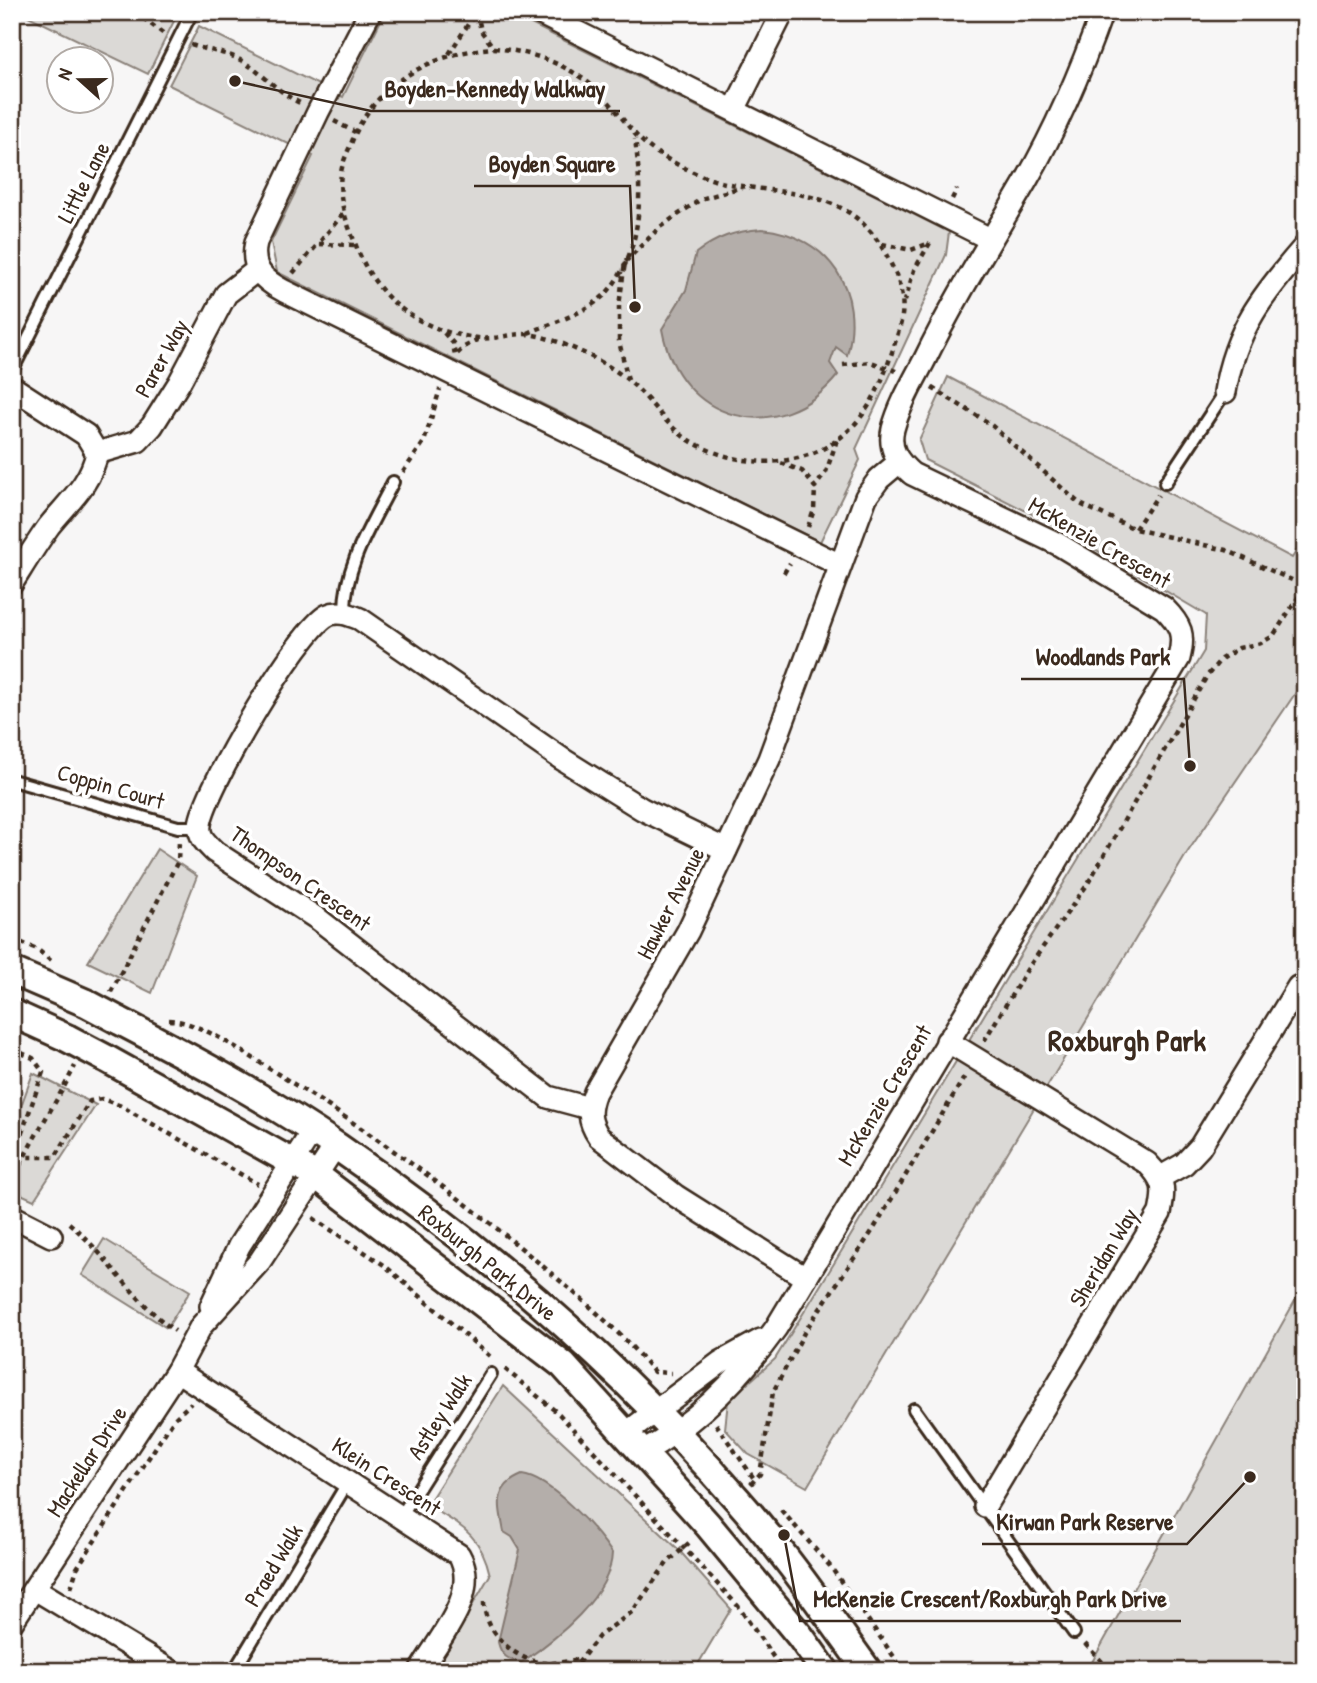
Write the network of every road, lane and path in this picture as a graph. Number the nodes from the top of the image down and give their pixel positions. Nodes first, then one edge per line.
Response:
1 (135, 12) edge
2 (192, 12) edge
3 (370, 12) edge
4 (477, 12) edge
5 (537, 12) edge
6 (783, 12) edge
7 (1102, 12) edge
8 (178, 41) junction
9 (494, 48) junction
10 (449, 54) junction
11 (734, 110) junction
12 (318, 112) junction
13 (355, 132) junction
14 (635, 138) junction
15 (746, 186) junction
16 (343, 214) junction
17 (990, 239) junction
18 (881, 243) junction
19 (356, 245) junction
20 (1305, 246) edge
21 (625, 262) junction
22 (257, 270) junction
23 (905, 301) junction
24 (443, 332) junction
25 (527, 333) junction
26 (481, 339) junction
27 (452, 364) junction
28 (843, 365) dead end
29 (887, 366) junction
30 (12, 371) edge
31 (629, 380) junction
32 (914, 380) junction
33 (12, 387) edge
34 (1225, 393) joint
35 (838, 439) junction
36 (97, 453) junction
37 (781, 463) junction
38 (898, 463) junction
39 (393, 482) joint
40 (1166, 483) joint
41 (1135, 529) junction
42 (840, 565) junction
43 (12, 583) edge
44 (1305, 587) edge
45 (345, 613) junction
46 (12, 780) edge
47 (199, 827) junction
48 (726, 850) junction
49 (12, 971) edge
50 (1301, 981) edge
51 (12, 1013) edge
52 (947, 1041) junction
53 (12, 1049) edge
54 (972, 1057) junction
55 (589, 1108) junction
56 (312, 1132) junction
57 (336, 1145) junction
58 (294, 1162) junction
59 (317, 1176) junction
60 (1161, 1177) junction
61 (274, 1193) junction
62 (296, 1207) junction
63 (12, 1216) edge
64 (55, 1227) joint
65 (804, 1277) junction
66 (776, 1328) junction
67 (196, 1334) junction
68 (177, 1371) junction
69 (491, 1374) dead end
70 (202, 1387) junction
71 (914, 1409) dead end
72 (653, 1411) junction
73 (710, 1415) dead end
74 (676, 1434) junction
75 (633, 1444) junction
76 (348, 1482) junction
77 (746, 1489) junction
78 (763, 1489) dead end
79 (985, 1506) junction
80 (780, 1509) dead end
81 (401, 1516) junction
82 (708, 1525) junction
83 (683, 1548) junction
84 (35, 1588) junction
85 (484, 1595) dead end
86 (61, 1605) junction
87 (12, 1622) edge
88 (1073, 1633) joint
89 (579, 1659) junction
90 (546, 1663) junction
91 (171, 1671) edge
92 (234, 1671) edge
93 (420, 1671) edge
94 (558, 1671) edge
95 (572, 1671) edge
96 (783, 1671) edge
97 (825, 1671) edge
98 (868, 1671) edge
99 (904, 1671) edge
100 (1111, 1671) edge

1 - 8 path
2 - 8 lane, Little Lane
3 - 12 street
4 - 9 path
4 - 10 path
5 - 11 street
6 - 11 street
7 - 17 street
8 - 12 path
8 - 30 lane, Little Lane
9 - 10 path
9 - 14 path
10 - 13 path
11 - 17 street
12 - 13 path
12 - 22 street
13 - 16 path
14 - 15 path
14 - 21 path
15 - 18 path
15 - 21 path
16 - 19 path
16 - 19 path
17 - 32 street
18 - 23 path
18 - 23 path
19 - 24 path
20 - 34 street
21 - 25 path
21 - 31 path
22 - 27 street
22 - 36 street, Parer Way
23 - 29 path
24 - 26 path
24 - 27 path
25 - 26 path
25 - 31 path
26 - 27 path
27 - 39 path
27 - 42 street
28 - 29 path
29 - 32 path
29 - 35 path
31 - 37 path
32 - 38 street
32 - 41 path
33 - 36 street
34 - 40 lane
35 - 37 path
35 - 37 path
36 - 43 street
38 - 42 street, Hawker Avenue
38 - 52 street, McKenzie Crescent
39 - 45 lane
40 - 41 path
41 - 44 path
42 - 48 street, Hawker Avenue
44 - 54 path
45 - 47 street, Thompson Crescent
45 - 48 street
46 - 47 lane, Coppin Court
47 - 55 street, Thompson Crescent
48 - 55 street, Hawker Avenue
49 - 56 street, Roxburgh Park Drive, bridge
50 - 60 street
51 - 58 street, Roxburgh Park Drive, bridge
52 - 54 street
52 - 65 street, McKenzie Crescent
53 - 61 path
54 - 60 street
54 - 77 path
55 - 65 street
56 - 57 street, Roxburgh Park Drive
56 - 58 street, Mackellar Drive
57 - 59 street, Mackellar Drive
57 - 72 street, Roxburgh Park Drive
58 - 59 street, Roxburgh Park Drive
58 - 61 street, Mackellar Drive
59 - 62 street, Mackellar Drive
59 - 75 street, Roxburgh Park Drive
60 - 79 street, Sheridan Way
61 - 67 street, Mackellar Drive
62 - 67 street, Mackellar Drive
62 - 83 path
63 - 64 street
64 - 67 path
65 - 66 street, McKenzie Crescent
66 - 72 street, McKenzie Crescent
66 - 74 street, McKenzie Crescent
67 - 68 street, Mackellar Drive
68 - 70 street, Klein Crescent
68 - 84 street, Mackellar Drive
69 - 81 lane, Astley Walk
70 - 76 street, Klein Crescent
70 - 86 path
71 - 79 lane
72 - 74 street, Roxburgh Park Drive
72 - 75 street, McKenzie Crescent
73 - 77 path
74 - 75 street, McKenzie Crescent
74 - 77 street, Roxburgh Park Drive
75 - 82 street, Roxburgh Park Drive
76 - 81 street, Klein Crescent
76 - 92 lane, Praed Walk
77 - 78 path
77 - 98 street, Roxburgh Park Drive
79 - 88 lane
80 - 99 path
81 - 93 street, Klein Crescent
82 - 83 path
82 - 97 street, Roxburgh Park Drive
83 - 89 path
83 - 96 path
84 - 86 street
84 - 87 street, Mackellar Drive
85 - 90 path
86 - 91 street
88 - 100 path
89 - 90 path
89 - 95 path
90 - 94 path

